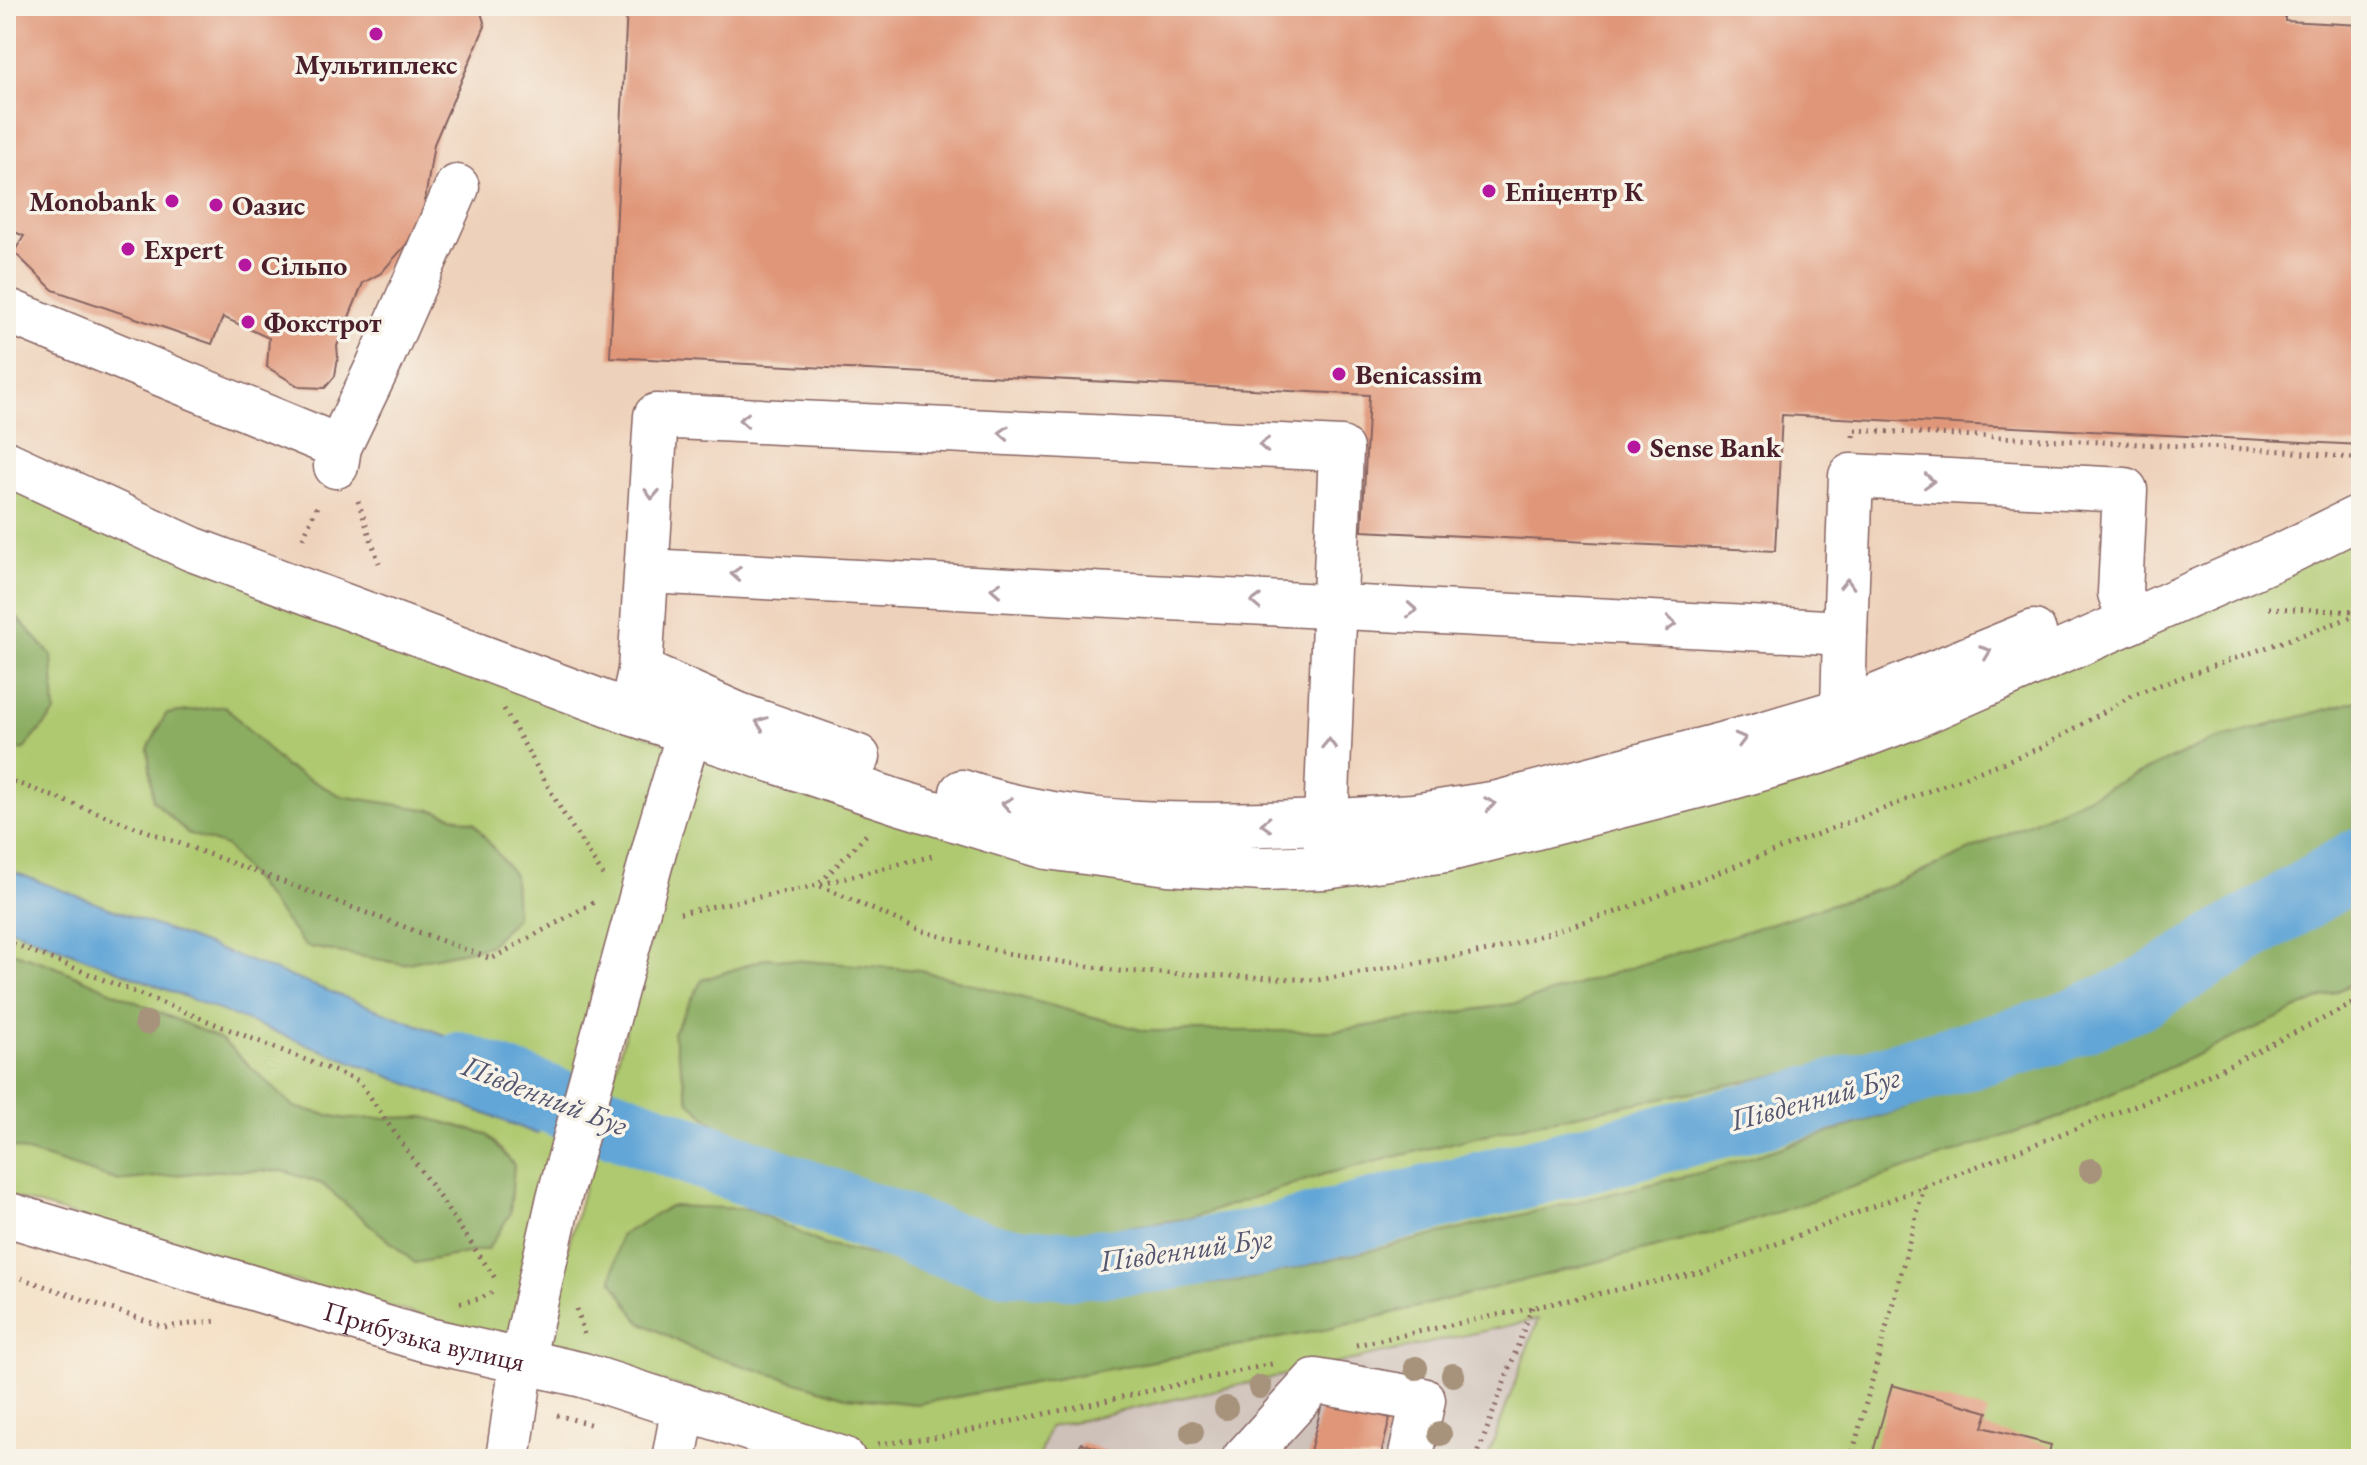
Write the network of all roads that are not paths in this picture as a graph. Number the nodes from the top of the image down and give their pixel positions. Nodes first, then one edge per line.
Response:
1 (457, 187) dead end
2 (6, 310) edge
3 (6, 463) edge
4 (2361, 516) edge
5 (647, 571) junction
6 (1334, 605) junction
7 (2125, 607) junction
8 (1845, 633) junction
9 (640, 671) junction
10 (1843, 710) junction
11 (631, 713) junction
12 (689, 733) junction
13 (1326, 822) junction
14 (1325, 867) junction
15 (6, 1214) edge
16 (522, 1362) junction
17 (684, 1406) junction
18 (859, 1452) edge
19 (508, 1459) edge
20 (674, 1459) edge
21 (1244, 1459) edge
22 (1410, 1459) edge

1 - 2 street
3 - 11 street
4 - 7 street
6 -> 5 street
6 -> 5 street
5 - 9 street
6 -> 8 street
13 -> 6 street
8 -> 7 street
10 -> 7 street
7 - 14 street
8 - 10 street
9 - 11 street
13 -> 9 street
13 -> 10 street
11 - 12 street
12 - 14 street
12 - 16 street
13 - 14 street
15 - 16 street, Прибузька вулиця
16 - 17 street, Прибузька вулиця
16 - 19 street
17 - 18 street, Прибузька вулиця
17 - 20 street
21 - 22 street

